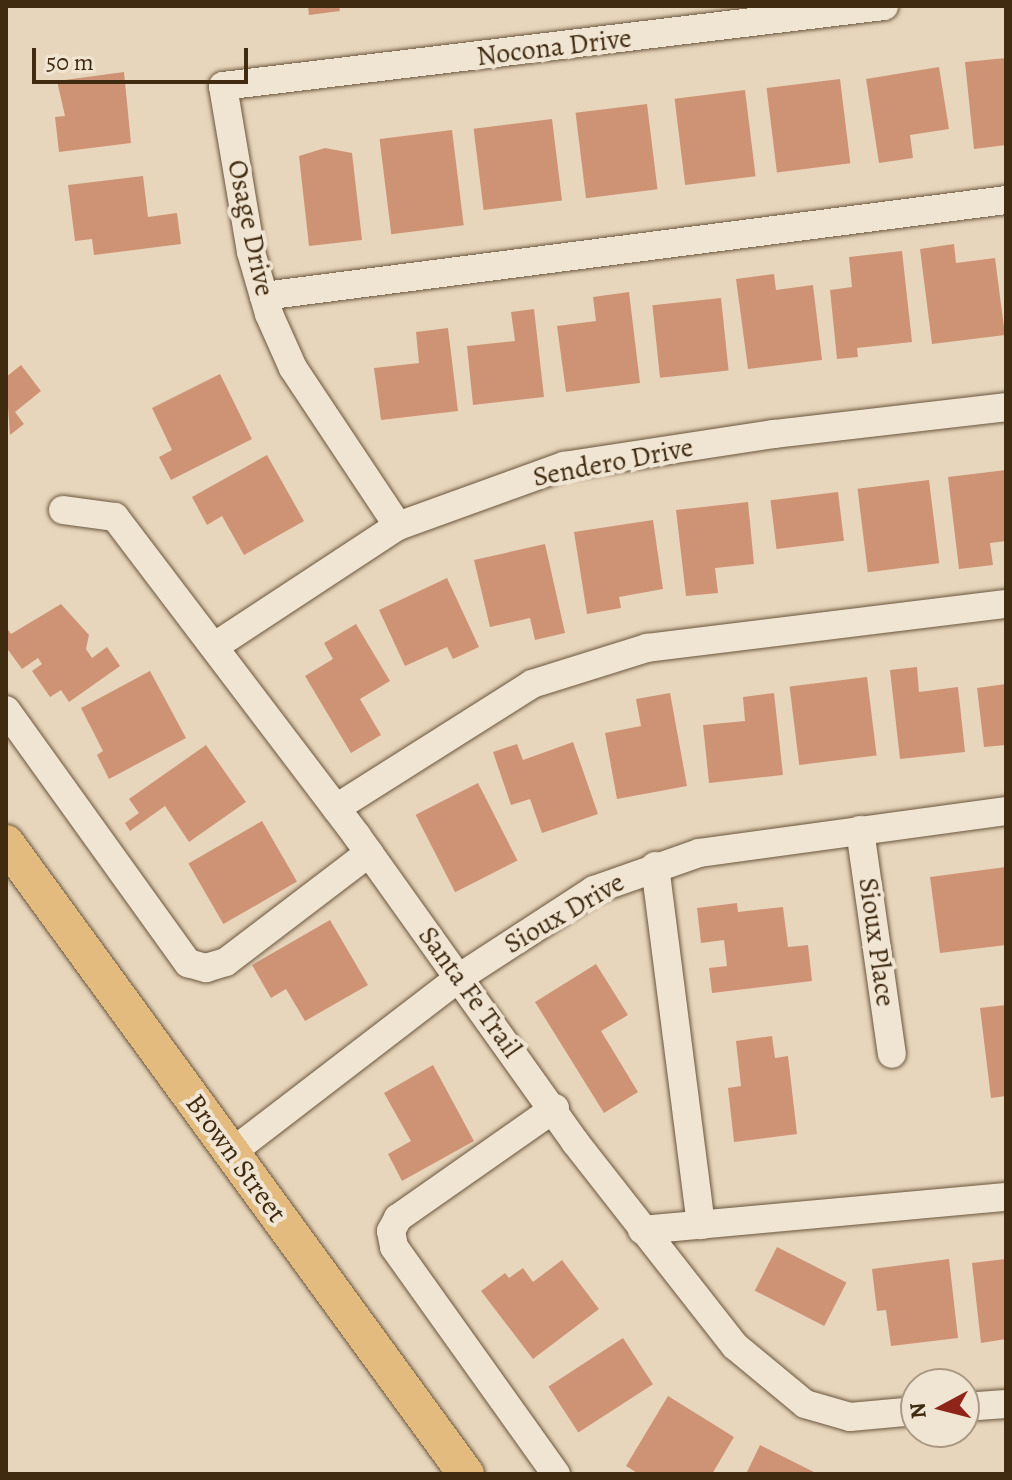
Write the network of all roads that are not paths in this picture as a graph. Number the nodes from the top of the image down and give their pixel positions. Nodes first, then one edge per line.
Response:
1 (884, 6) edge
2 (223, 86) joint
3 (1006, 200) edge
4 (264, 296) junction
5 (1006, 407) edge
6 (63, 510) dead end
7 (398, 526) junction
8 (1006, 604) edge
9 (215, 646) junction
10 (6, 710) edge
11 (336, 808) junction
12 (1006, 811) edge
13 (860, 830) junction
14 (6, 843) edge
15 (369, 853) junction
16 (655, 866) junction
17 (460, 977) junction
18 (892, 1054) dead end
19 (555, 1108) junction
20 (232, 1152) junction
21 (1006, 1197) edge
22 (701, 1225) junction
23 (642, 1230) junction
24 (1006, 1404) edge
25 (980, 1406) edge
26 (900, 1412) edge
27 (466, 1474) edge
28 (556, 1474) edge

1 - 2 street, Nocona Drive
2 - 4 street, Osage Drive
3 - 4 street
4 - 7 street, Osage Drive
5 - 7 street, Sendero Drive
6 - 9 street, Santa Fe Trail
7 - 9 street, Sendero Drive
8 - 11 street
9 - 11 street, Santa Fe Trail
10 - 15 street
11 - 15 street, Santa Fe Trail
12 - 13 street, Sioux Drive
13 - 16 street, Sioux Drive
13 - 18 street, Sioux Place
14 - 20 main road, Brown Street
15 - 17 street, Santa Fe Trail
16 - 17 street, Sioux Drive
16 - 22 street
17 - 19 street, Santa Fe Trail
17 - 20 street, Sioux Drive
19 - 23 street, Santa Fe Trail
19 - 28 street
20 - 27 main road, Brown Street
21 - 22 street
22 - 23 street
23 - 26 street, Santa Fe Trail
24 - 25 street

